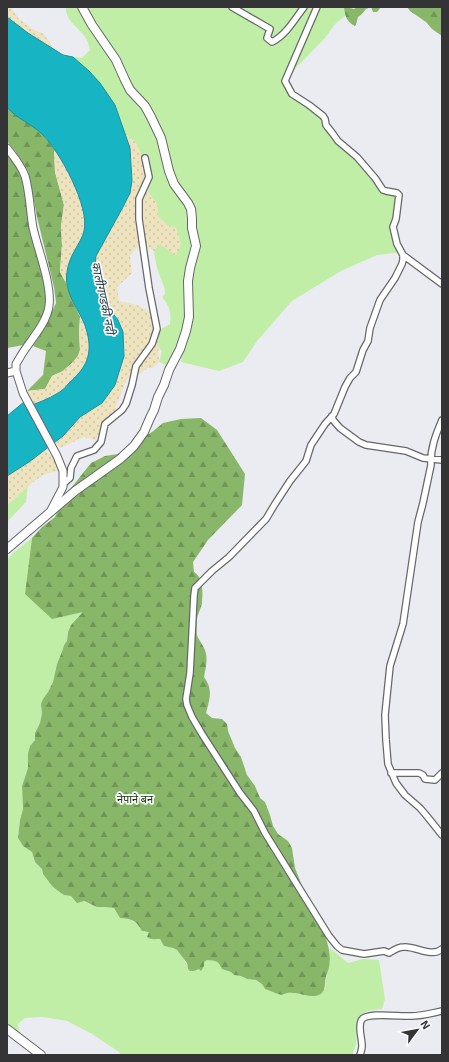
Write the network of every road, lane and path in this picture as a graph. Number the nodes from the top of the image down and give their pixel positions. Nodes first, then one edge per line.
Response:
1 (82, 7) edge
2 (232, 7) edge
3 (304, 7) edge
4 (317, 7) edge
5 (7, 148) edge
6 (146, 158) dead end
7 (403, 255) junction
8 (442, 284) edge
9 (16, 371) junction
10 (7, 373) edge
11 (332, 416) junction
12 (442, 420) edge
13 (430, 459) junction
14 (442, 460) edge
15 (63, 484) junction
16 (51, 511) junction
17 (7, 550) edge
18 (392, 773) junction
19 (442, 773) edge
20 (442, 835) edge
21 (442, 949) edge
22 (442, 1011) edge
23 (7, 1029) edge
24 (41, 1055) edge
25 (360, 1055) edge

1 - 16 highway
2 - 3 street
4 - 7 street
5 - 9 main road
6 - 15 street
7 - 8 street
7 - 11 street
9 - 10 main road
9 - 15 main road
11 - 13 street
11 - 21 street
12 - 13 street
13 - 14 street
13 - 18 street
15 - 16 main road
16 - 17 highway
18 - 19 street
18 - 20 street
22 - 25 street
23 - 24 highway

